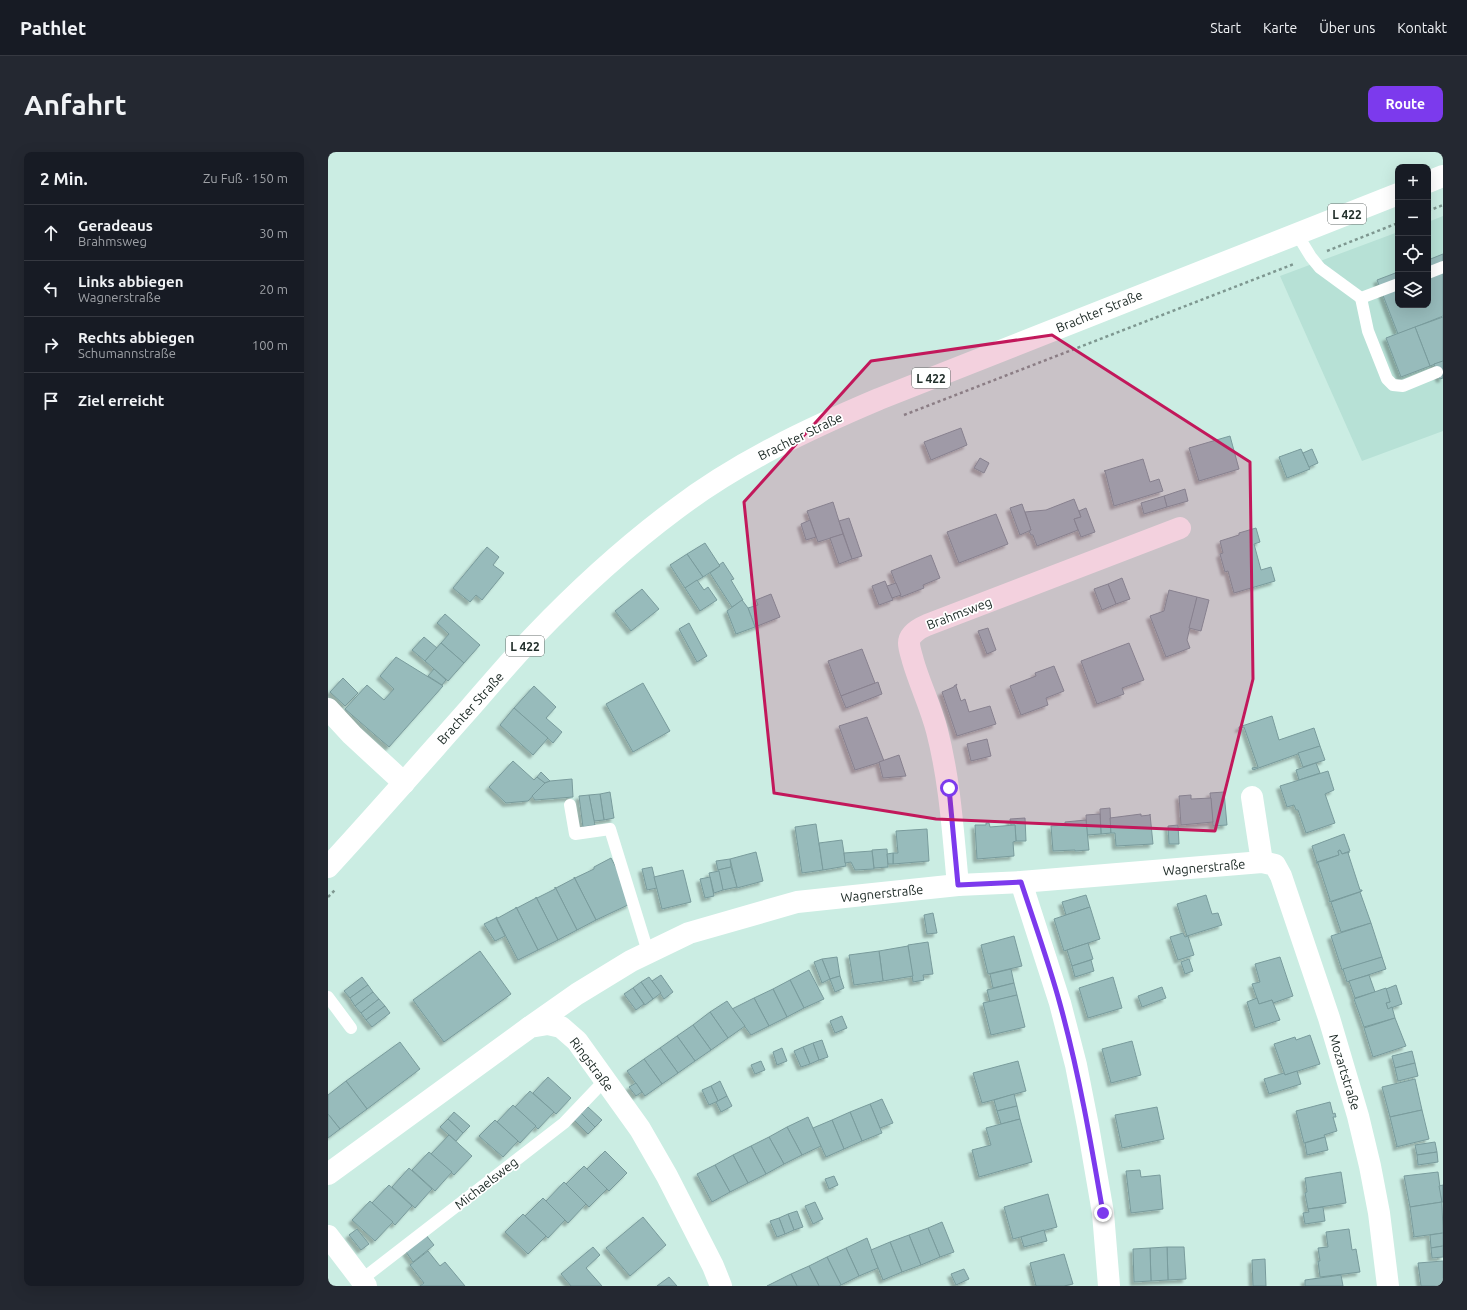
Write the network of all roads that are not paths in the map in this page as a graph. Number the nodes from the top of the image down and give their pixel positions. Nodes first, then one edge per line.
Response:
1 (1443, 176) edge
2 (1431, 181) edge
3 (1395, 195) edge
4 (1297, 234) junction
5 (1443, 267) edge
6 (1431, 271) edge
7 (1395, 285) edge
8 (1361, 298) junction
9 (1438, 372) dead end
10 (1180, 528) dead end
11 (328, 709) edge
12 (404, 783) junction
13 (1252, 797) dead end
14 (570, 805) dead end
15 (1268, 863) junction
16 (333, 876) edge
17 (1021, 882) junction
18 (958, 885) junction
19 (648, 952) junction
20 (328, 997) edge
21 (530, 1027) junction
22 (351, 1028) dead end
23 (605, 1080) junction
24 (328, 1174) edge
25 (328, 1236) edge
26 (364, 1283) edge
27 (721, 1286) edge
28 (1109, 1286) edge
29 (1388, 1286) edge

1 - 2 street
3 - 4 street, Brachter Straße / L 422
4 - 8 lane
4 - 12 street, Brachter Straße / L 422
5 - 6 lane
7 - 8 lane
8 - 9 lane
10 - 18 street, Brahmsweg
11 - 12 street
12 - 16 street, Brachter Straße / L 422
13 - 15 street, Wagnerstraße
14 - 19 lane
15 - 17 street, Wagnerstraße
15 - 29 street, Mozartstraße
17 - 18 street, Wagnerstraße
17 - 28 street
18 - 19 street, Wagnerstraße
19 - 21 street, Wagnerstraße
20 - 22 lane
21 - 23 street, Ringstraße
21 - 24 street, Ringstraße
23 - 26 lane, Michaelsweg
23 - 27 street, Ringstraße
25 - 26 street

